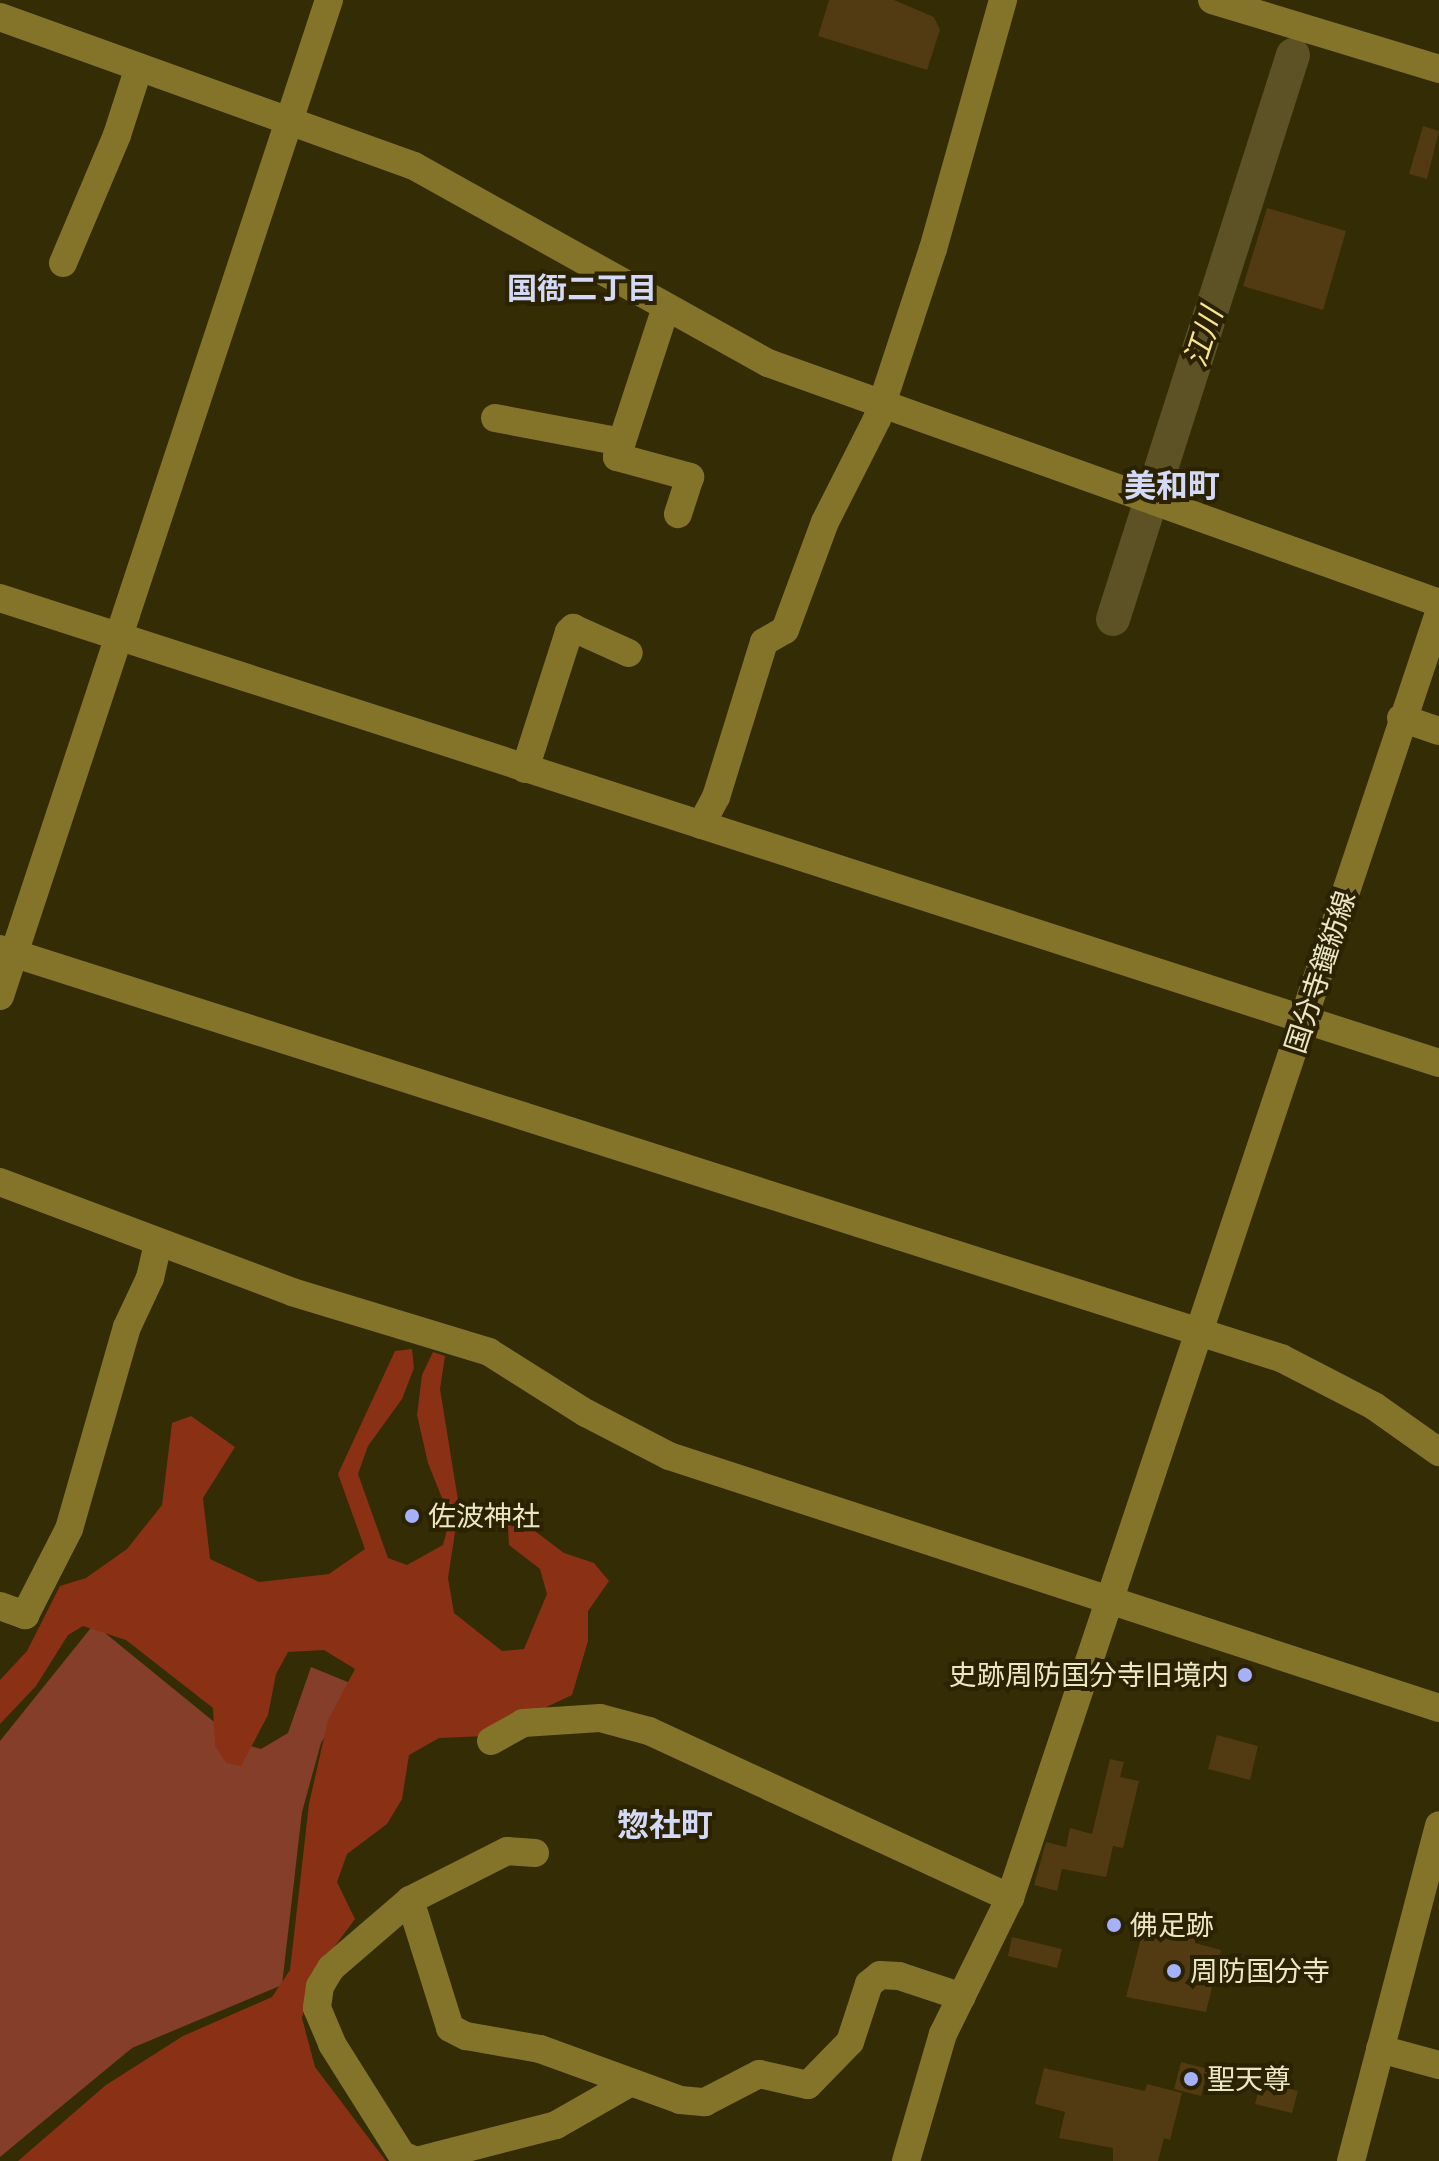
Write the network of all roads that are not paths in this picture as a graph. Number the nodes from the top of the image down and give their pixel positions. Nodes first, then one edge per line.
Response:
1 (329, 0) edge
2 (1003, 0) edge
3 (1212, 0) edge
4 (0, 17) edge
5 (139, 67) junction
6 (1439, 69) edge
7 (289, 120) junction
8 (63, 263) dead end
9 (666, 307) junction
10 (882, 403) junction
11 (495, 418) dead end
12 (622, 442) junction
13 (678, 514) dead end
14 (0, 598) edge
15 (1439, 603) edge
16 (1439, 613) edge
17 (119, 634) junction
18 (629, 653) dead end
19 (1401, 718) junction
20 (1439, 731) edge
21 (525, 769) junction
22 (701, 825) junction
23 (8, 952) edge
24 (0, 996) edge
25 (1305, 1020) junction
26 (1439, 1063) edge
27 (0, 1182) edge
28 (158, 1242) junction
29 (1200, 1331) junction
30 (1439, 1452) edge
31 (1113, 1598) junction
32 (0, 1606) edge
33 (1439, 1708) edge
34 (491, 1741) dead end
35 (1439, 1825) edge
36 (535, 1853) dead end
37 (1434, 1867) edge
38 (1010, 1898) junction
39 (410, 1900) junction
40 (962, 1997) junction
41 (1380, 2049) junction
42 (1439, 2065) edge
43 (628, 2084) junction
44 (906, 2161) edge
45 (1351, 2161) edge

1 - 7 street
2 - 10 street
3 - 6 street
4 - 5 street
5 - 7 street
5 - 8 street
7 - 9 street
7 - 17 street
9 - 10 street
9 - 12 street
10 - 15 street
10 - 22 street
11 - 12 street
12 - 13 street
14 - 17 street
16 - 19 street, 国分寺鐘紡線
17 - 21 street
17 - 23 street
18 - 21 street
19 - 20 street
19 - 25 street, 国分寺鐘紡線
21 - 22 street
22 - 25 street
23 - 24 street
23 - 29 street
25 - 26 street
25 - 29 street, 国分寺鐘紡線
27 - 28 street
28 - 31 street
28 - 32 street
29 - 30 street
29 - 31 street, 国分寺鐘紡線
31 - 33 street
31 - 38 street, 国分寺鐘紡線
34 - 38 street
35 - 37 street
36 - 39 street
37 - 41 street
38 - 40 street, 国分寺鐘紡線
39 - 43 street
39 - 43 street
40 - 43 street
40 - 44 street, 国分寺鐘紡線
41 - 42 street
41 - 45 street

